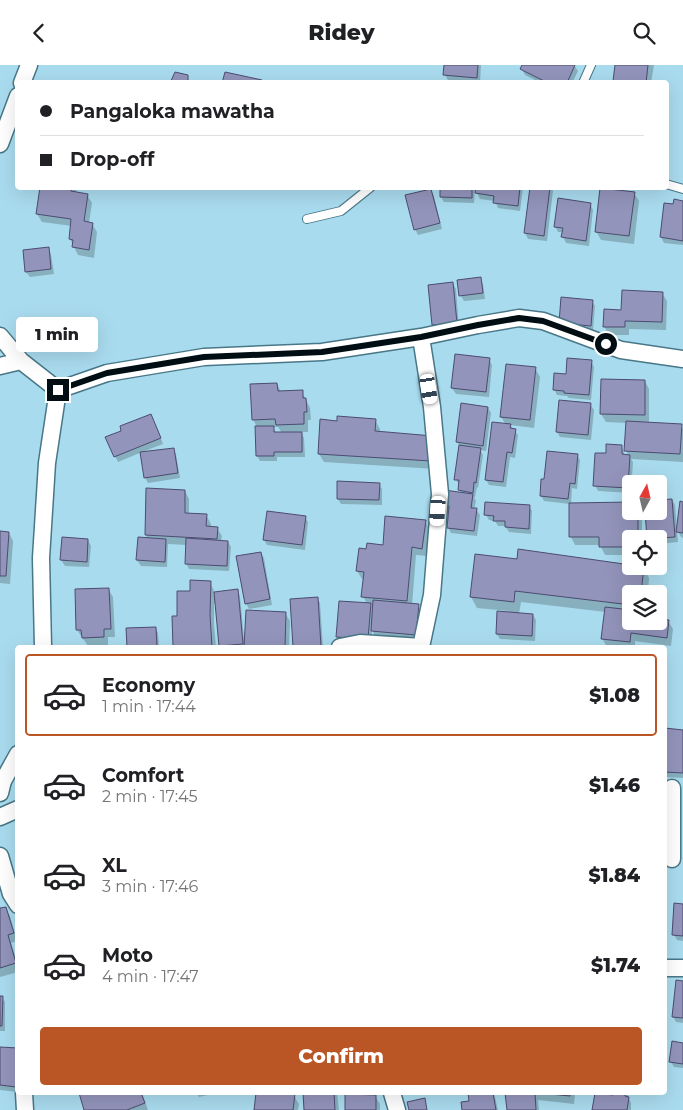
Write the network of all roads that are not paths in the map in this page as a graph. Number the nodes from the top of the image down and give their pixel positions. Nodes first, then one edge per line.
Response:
1 (28, 65) edge
2 (591, 65) edge
3 (23, 80) edge
4 (584, 80) edge
5 (15, 108) edge
6 (0, 144) edge
7 (669, 186) edge
8 (683, 189) edge
9 (366, 190) edge
10 (307, 219) dead end
11 (0, 335) edge
12 (421, 337) junction
13 (683, 359) edge
14 (21, 361) junction
15 (0, 366) edge
16 (58, 390) junction
17 (43, 645) edge
18 (350, 645) edge
19 (391, 645) edge
20 (422, 645) edge
21 (15, 759) edge
22 (673, 787) edge
23 (0, 793) edge
24 (15, 810) edge
25 (0, 817) edge
26 (0, 856) edge
27 (672, 859) dead end
28 (10, 899) edge
29 (667, 968) edge
30 (683, 968) edge
31 (24, 1095) edge
32 (393, 1095) edge
33 (25, 1110) edge
34 (397, 1110) edge

1 - 3 street
2 - 4 lane
5 - 6 street
7 - 8 lane
9 - 10 lane
11 - 14 street
12 - 13 street
12 - 16 street
12 - 20 street
14 - 15 street
14 - 16 street
16 - 17 street
18 - 19 street
21 - 23 street
22 - 27 street
24 - 25 street
26 - 28 street
29 - 30 street
31 - 33 street
32 - 34 street

